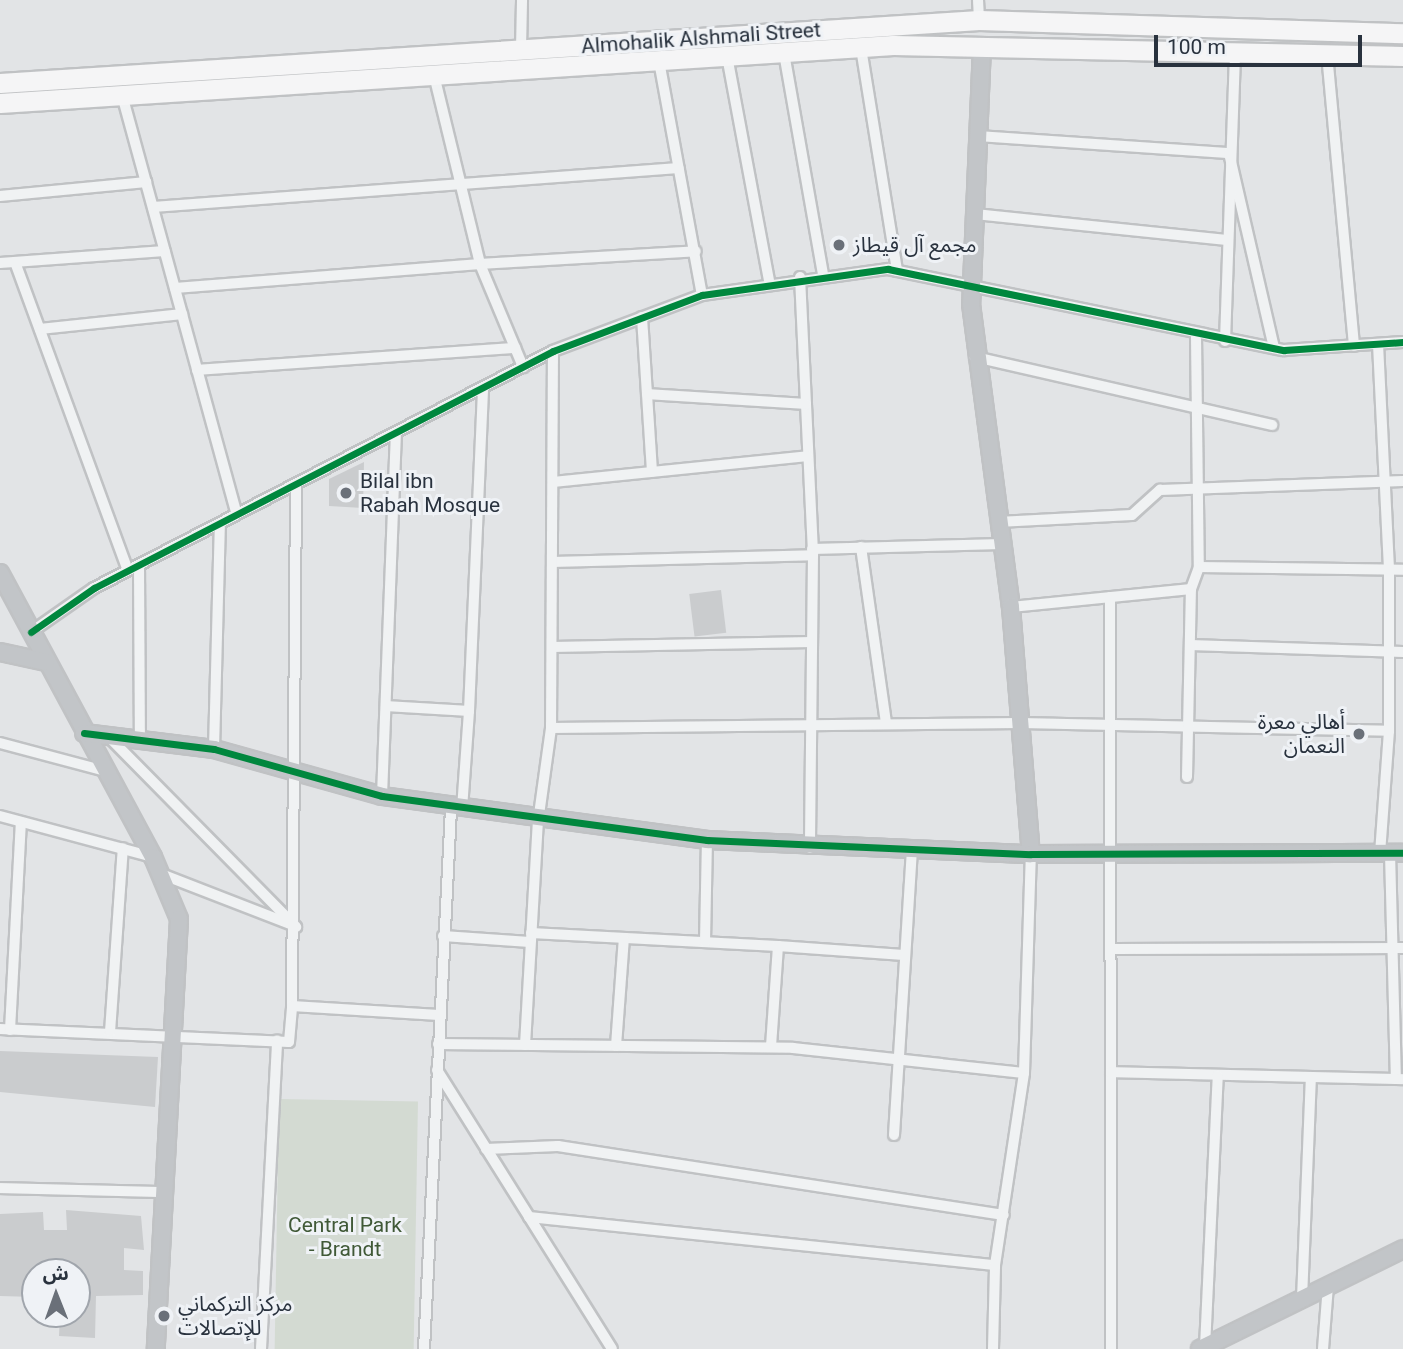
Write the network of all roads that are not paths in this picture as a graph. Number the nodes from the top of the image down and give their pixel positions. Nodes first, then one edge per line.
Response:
1 (522, 0) edge
2 (980, 15) edge
3 (1403, 33) edge
4 (981, 46) junction
5 (861, 48) junction
6 (522, 49) junction
7 (1235, 51) junction
8 (784, 53) junction
9 (1326, 54) junction
10 (727, 56) junction
11 (1403, 56) edge
12 (659, 61) junction
13 (434, 75) junction
14 (0, 83) edge
15 (122, 95) junction
16 (0, 103) edge
17 (979, 136) junction
18 (1230, 153) junction
19 (679, 168) junction
20 (146, 182) junction
21 (461, 184) junction
22 (0, 196) edge
23 (153, 207) junction
24 (975, 214) junction
25 (1227, 240) junction
26 (165, 251) junction
27 (695, 251) junction
28 (15, 262) junction
29 (0, 263) edge
30 (480, 264) junction
31 (897, 271) junction
32 (823, 274) junction
33 (800, 277) junction
34 (769, 281) junction
35 (970, 282) junction
36 (175, 288) junction
37 (702, 295) junction
38 (182, 314) junction
39 (642, 317) junction
40 (40, 329) junction
41 (1196, 337) junction
42 (1225, 341) junction
43 (1403, 342) edge
44 (1378, 344) junction
45 (1354, 346) junction
46 (515, 348) junction
47 (1274, 348) junction
48 (553, 351) junction
49 (975, 357) junction
50 (523, 367) junction
51 (197, 370) junction
52 (482, 388) junction
53 (647, 394) junction
54 (806, 404) junction
55 (1197, 405) junction
56 (1272, 425) dead end
57 (396, 433) junction
58 (808, 456) junction
59 (652, 472) junction
60 (1385, 481) junction
61 (1403, 481) edge
62 (553, 482) junction
63 (296, 485) junction
64 (1198, 489) junction
65 (237, 514) junction
66 (998, 522) junction
67 (220, 524) junction
68 (1002, 544) junction
69 (861, 548) junction
70 (813, 552) junction
71 (552, 562) junction
72 (139, 565) junction
73 (1199, 567) junction
74 (1389, 569) junction
75 (128, 570) junction
76 (1403, 570) edge
77 (0, 573) edge
78 (1192, 589) junction
79 (1110, 597) junction
80 (1011, 607) junction
81 (31, 632) junction
82 (812, 642) junction
83 (1190, 645) junction
84 (552, 647) junction
85 (1389, 651) junction
86 (0, 652) edge
87 (1403, 652) edge
88 (46, 662) junction
89 (386, 706) junction
90 (469, 711) junction
91 (811, 723) junction
92 (886, 723) junction
93 (1020, 723) junction
94 (1110, 725) junction
95 (1188, 726) junction
96 (551, 728) junction
97 (1389, 731) junction
98 (84, 733) junction
99 (105, 733) junction
100 (140, 736) junction
101 (0, 743) edge
102 (214, 749) junction
103 (105, 771) junction
104 (289, 772) junction
105 (1187, 777) dead end
106 (382, 796) junction
107 (457, 809) junction
108 (0, 816) edge
109 (21, 822) junction
110 (538, 822) junction
111 (707, 840) junction
112 (123, 848) junction
113 (810, 849) junction
114 (912, 851) junction
115 (1391, 853) edge
116 (1031, 854) junction
117 (1110, 855) junction
118 (153, 857) junction
119 (161, 874) junction
120 (296, 927) junction
121 (443, 936) junction
122 (530, 938) junction
123 (624, 938) junction
124 (705, 942) junction
125 (778, 946) junction
126 (1403, 947) edge
127 (1390, 948) junction
128 (1113, 949) junction
129 (904, 955) junction
130 (292, 1006) junction
131 (439, 1015) junction
132 (5, 1030) edge
133 (110, 1032) junction
134 (171, 1034) junction
135 (277, 1040) junction
136 (438, 1044) junction
137 (526, 1045) junction
138 (616, 1046) junction
139 (771, 1047) junction
140 (896, 1059) junction
141 (437, 1070) junction
142 (1111, 1072) junction
143 (1024, 1073) junction
144 (1218, 1074) junction
145 (1311, 1077) junction
146 (1399, 1079) edge
147 (894, 1135) dead end
148 (486, 1149) junction
149 (0, 1188) edge
150 (164, 1192) junction
151 (1004, 1215) junction
152 (529, 1217) junction
153 (1403, 1249) edge
154 (995, 1265) junction
155 (1328, 1286) junction
156 (1302, 1299) junction
157 (1202, 1348) edge
158 (156, 1349) edge
159 (261, 1349) edge
160 (425, 1349) edge
161 (612, 1349) edge
162 (993, 1349) edge
163 (1111, 1349) edge
164 (1323, 1349) edge

1 - 6 street
2 - 3 highway, Almohalik Alshmali Street
2 - 4 highway
2 - 4 highway
2 - 6 highway, Almohalik Alshmali Street
4 - 5 highway, Almohalik Alshmali Street
4 - 7 highway, Almohalik Alshmali Street
4 - 17 street
5 - 8 highway, Almohalik Alshmali Street
5 - 31 street
6 - 14 highway, Almohalik Alshmali Street
7 - 9 highway, Almohalik Alshmali Street
7 - 18 street
8 - 10 highway, Almohalik Alshmali Street
8 - 32 street
9 - 11 highway, Almohalik Alshmali Street
9 - 45 street
10 - 12 highway, Almohalik Alshmali Street
10 - 34 street
12 - 13 highway, Almohalik Alshmali Street
12 - 19 street
13 - 15 highway, Almohalik Alshmali Street
13 - 21 street
15 - 16 highway, Almohalik Alshmali Street
15 - 20 street
17 - 18 street
17 - 24 street
18 - 25 street
18 - 47 street
19 - 21 street
19 - 27 street
20 - 22 street
20 - 23 street
21 - 23 street
21 - 30 street
23 - 26 street
24 - 25 street
24 - 35 street
25 - 42 street
26 - 28 street
26 - 36 street
27 - 30 street
27 - 37 street
28 - 29 street
28 - 40 street
30 - 36 street
30 - 46 street
31 - 32 street
31 - 35 street
32 - 33 street
33 - 34 street
33 - 54 street
34 - 37 street
35 - 41 street
35 - 49 street
36 - 38 street
37 - 39 street
38 - 40 street
38 - 51 street
39 - 48 street
39 - 53 street
40 - 75 street
41 - 42 street
41 - 55 street
42 - 47 street
43 - 44 street
44 - 45 street
44 - 60 street
45 - 47 street
46 - 50 street
46 - 51 street
48 - 50 street
48 - 62 street
49 - 55 street
49 - 66 street
50 - 52 street
51 - 65 street
52 - 57 street
52 - 90 street
53 - 54 street
53 - 59 street
54 - 58 street
55 - 56 street
55 - 64 street
57 - 63 street
57 - 89 street
58 - 59 street
58 - 70 street
59 - 62 street
60 - 61 street
60 - 64 street
60 - 74 street
62 - 71 street
63 - 65 street
63 - 104 street
64 - 66 street
64 - 73 street
65 - 67 street
66 - 68 street
67 - 72 street
67 - 102 street
68 - 69 street
68 - 80 street
69 - 70 street
69 - 92 street
70 - 71 street
70 - 82 street
71 - 84 street
72 - 75 street
72 - 100 street
73 - 74 street
73 - 78 street
74 - 76 street
74 - 85 street
75 - 81 street
77 - 81 street
78 - 79 street
78 - 83 street
79 - 80 street
79 - 94 street
80 - 93 street
81 - 88 street
82 - 84 street
82 - 91 street
83 - 85 street
83 - 95 street
84 - 96 street
85 - 87 street
85 - 97 street
86 - 88 street
88 - 98 street
89 - 90 street
89 - 106 street
90 - 107 street
91 - 92 street
91 - 96 street
91 - 113 street
92 - 93 street
93 - 94 street
93 - 116 street
94 - 95 street
94 - 117 street
95 - 97 street
95 - 105 street
96 - 110 street
97 - 115 street
98 - 99 street
98 - 103 street
99 - 100 street
99 - 120 street
100 - 102 street
101 - 103 street
102 - 104 street
103 - 118 street
104 - 106 street
104 - 120 street
106 - 107 street
107 - 110 street
107 - 121 street
108 - 109 street
109 - 112 street
109 - 132 street
110 - 111 street
110 - 122 street
111 - 113 street
111 - 124 street
112 - 118 street
112 - 133 street
113 - 114 street
114 - 116 street
114 - 129 street
115 - 117 street
115 - 127 street
116 - 117 street
116 - 143 street
117 - 128 street
118 - 119 street
119 - 120 street
119 - 134 street
120 - 130 street
121 - 122 street
121 - 131 street
122 - 123 street
122 - 137 street
123 - 124 street
123 - 138 street
124 - 125 street
125 - 129 street
125 - 139 street
126 - 127 street
127 - 128 street
127 - 146 street
128 - 142 street
129 - 140 street
130 - 131 street
130 - 135 street
131 - 136 street
132 - 133 street
133 - 134 street
134 - 135 street
134 - 150 street
135 - 159 street
136 - 137 street
136 - 141 street
137 - 138 street
138 - 139 street
139 - 140 street
140 - 143 street
140 - 147 street
141 - 148 street
141 - 160 street
142 - 144 street
142 - 163 street
143 - 151 street
144 - 145 street
144 - 157 street
145 - 146 street
145 - 156 street
148 - 151 street
148 - 152 street
149 - 150 street
150 - 158 street
151 - 154 street
152 - 154 street
152 - 161 street
153 - 155 street
154 - 162 street
155 - 156 street
155 - 164 street
156 - 157 street

